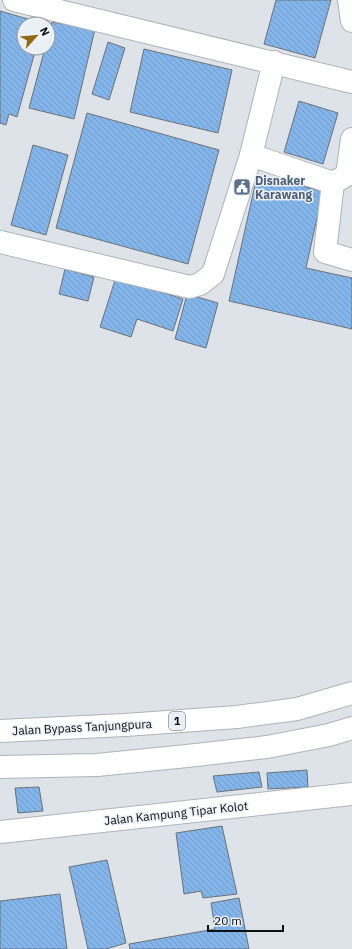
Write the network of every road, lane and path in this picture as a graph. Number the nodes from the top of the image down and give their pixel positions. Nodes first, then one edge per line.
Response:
1 (14, 0) edge
2 (349, 0) edge
3 (352, 21) edge
4 (274, 62) junction
5 (352, 82) edge
6 (352, 139) edge
7 (251, 155) junction
8 (344, 179) edge
9 (0, 242) edge
10 (352, 260) edge
11 (352, 693) edge
12 (352, 728) edge
13 (0, 731) edge
14 (0, 767) edge
15 (352, 794) edge
16 (0, 832) edge

1 - 4 main road
2 - 3 main road
4 - 5 main road
4 - 7 main road
6 - 8 main road
7 - 8 main road
7 - 9 main road
8 - 10 main road
11 - 13 main road, Jalan Bypass Tanjungpura / 1
12 - 14 main road
15 - 16 main road, Jalan Kampung Tipar Kolot

